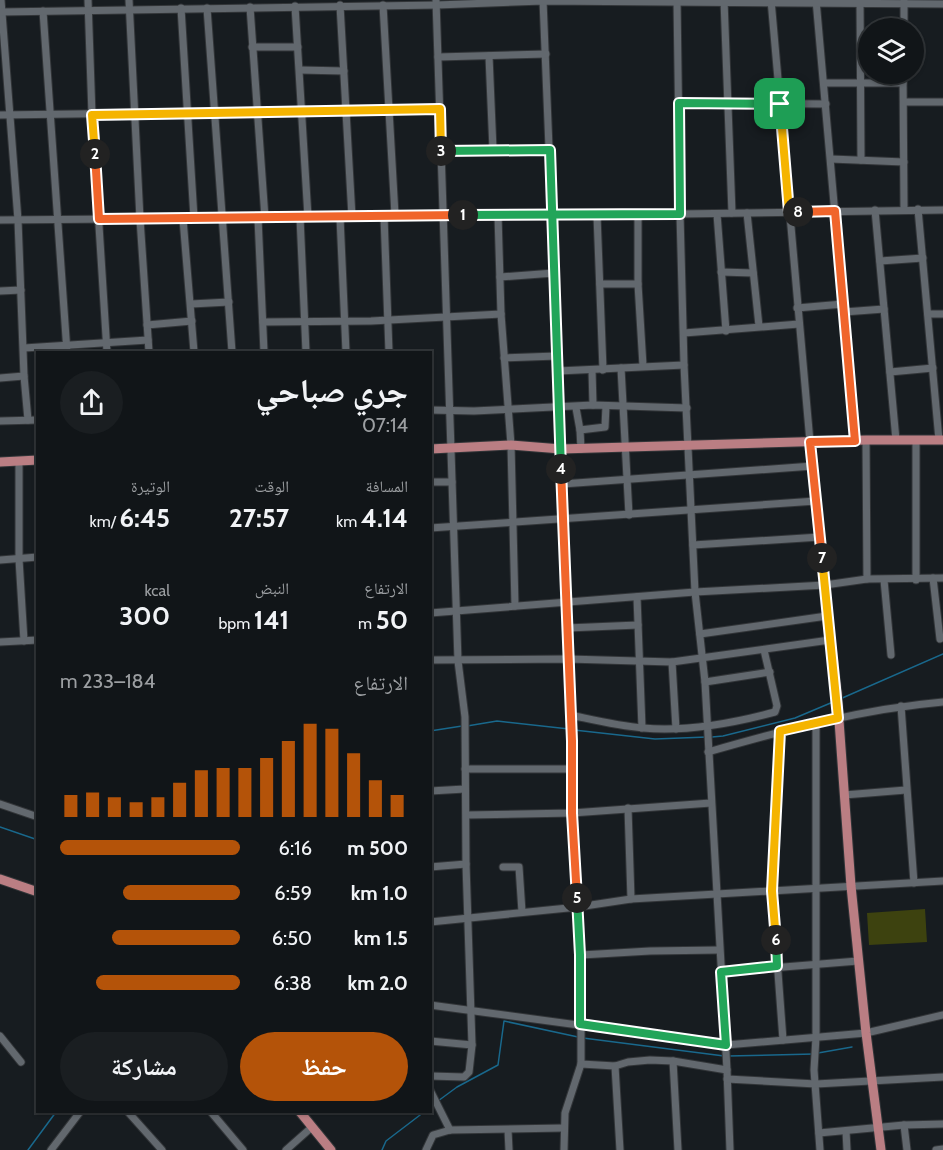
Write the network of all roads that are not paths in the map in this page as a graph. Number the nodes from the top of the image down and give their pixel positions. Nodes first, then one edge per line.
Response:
1 (1, 0) edge
2 (88, 0) edge
3 (129, 0) edge
4 (543, 0) edge
5 (607, 1) edge
6 (677, 1) edge
7 (724, 1) edge
8 (771, 1) edge
9 (816, 2) edge
10 (860, 2) edge
11 (904, 2) edge
12 (259, 3) edge
13 (387, 3) edge
14 (436, 3) edge
15 (217, 4) edge
16 (300, 4) edge
17 (943, 4) edge
18 (340, 5) junction
19 (249, 7) junction
20 (207, 8) junction
21 (129, 9) junction
22 (181, 9) junction
23 (88, 10) junction
24 (43, 11) junction
25 (1, 12) edge
26 (860, 18) edge
27 (903, 18) edge
28 (252, 47) junction
29 (298, 47) junction
30 (546, 54) junction
31 (489, 56) junction
32 (438, 57) junction
33 (300, 70) junction
34 (344, 71) junction
35 (824, 82) junction
36 (858, 83) edge
37 (860, 84) edge
38 (903, 84) edge
39 (904, 102) junction
40 (943, 102) edge
41 (679, 103) junction
42 (727, 103) junction
43 (780, 104) junction
44 (826, 104) junction
45 (440, 109) junction
46 (347, 110) junction
47 (388, 110) junction
48 (256, 112) junction
49 (303, 112) junction
50 (187, 113) junction
51 (214, 113) junction
52 (135, 114) junction
53 (0, 115) edge
54 (10, 115) junction
55 (50, 115) junction
56 (92, 115) junction
57 (493, 150) junction
58 (550, 150) junction
59 (441, 151) junction
60 (831, 159) junction
61 (861, 160) junction
62 (904, 162) junction
63 (918, 209) junction
64 (875, 210) junction
65 (904, 210) junction
66 (943, 210) edge
67 (835, 211) junction
68 (789, 212) junction
69 (732, 213) junction
70 (747, 213) junction
71 (638, 214) junction
72 (680, 214) junction
73 (717, 214) junction
74 (394, 215) junction
75 (443, 215) junction
76 (498, 215) junction
77 (552, 215) junction
78 (597, 215) junction
79 (352, 216) junction
80 (384, 216) junction
81 (304, 217) junction
82 (340, 217) junction
83 (194, 218) junction
84 (223, 218) junction
85 (261, 218) junction
86 (57, 219) junction
87 (99, 219) junction
88 (140, 219) junction
89 (183, 219) junction
90 (0, 220) edge
91 (18, 220) junction
92 (923, 258) junction
93 (880, 261) junction
94 (721, 272) junction
95 (554, 273) junction
96 (753, 273) junction
97 (501, 277) junction
98 (600, 284) junction
99 (638, 284) junction
100 (21, 290) junction
101 (0, 291) edge
102 (229, 302) junction
103 (191, 304) junction
104 (797, 308) junction
105 (844, 308) junction
106 (884, 309) junction
107 (501, 314) junction
108 (928, 314) junction
109 (943, 314) edge
110 (447, 316) junction
111 (387, 320) junction
112 (192, 321) junction
113 (263, 322) junction
114 (305, 322) junction
115 (344, 322) junction
116 (799, 324) junction
117 (147, 325) junction
118 (759, 326) junction
119 (726, 331) junction
120 (684, 333) junction
121 (148, 340) junction
122 (106, 343) junction
123 (24, 348) junction
124 (66, 349) edge
125 (107, 351) edge
126 (149, 351) edge
127 (194, 351) edge
128 (232, 351) edge
129 (264, 351) edge
130 (306, 351) edge
131 (346, 351) edge
132 (389, 351) edge
133 (557, 356) junction
134 (504, 358) junction
135 (684, 365) junction
136 (643, 366) junction
137 (621, 368) junction
138 (933, 368) junction
139 (592, 370) junction
140 (603, 370) junction
141 (558, 371) junction
142 (890, 372) junction
143 (24, 376) junction
144 (0, 378) edge
145 (593, 405) junction
146 (606, 406) junction
147 (625, 406) junction
148 (508, 408) junction
149 (560, 408) junction
150 (576, 408) junction
151 (687, 408) junction
152 (450, 409) junction
153 (432, 410) edge
154 (28, 420) junction
155 (36, 420) edge
156 (0, 422) edge
157 (580, 430) junction
158 (866, 440) junction
159 (896, 440) junction
160 (916, 440) junction
161 (941, 440) edge
162 (855, 441) junction
163 (810, 442) junction
164 (511, 445) junction
165 (688, 446) junction
166 (451, 447) junction
167 (626, 447) junction
168 (432, 448) edge
169 (561, 449) junction
170 (581, 449) junction
171 (36, 460) edge
172 (19, 461) junction
173 (0, 462) edge
174 (813, 466) junction
175 (690, 474) junction
176 (627, 478) junction
177 (432, 482) edge
178 (452, 483) junction
179 (562, 484) junction
180 (816, 501) junction
181 (691, 509) junction
182 (629, 515) junction
183 (564, 518) junction
184 (512, 522) junction
185 (454, 526) junction
186 (432, 528) edge
187 (820, 537) junction
188 (693, 544) junction
189 (36, 557) edge
190 (19, 559) junction
191 (0, 560) edge
192 (943, 578) edge
193 (867, 579) junction
194 (933, 579) junction
195 (884, 580) junction
196 (916, 580) junction
197 (825, 585) junction
198 (695, 592) junction
199 (637, 597) junction
200 (566, 603) junction
201 (515, 606) junction
202 (457, 611) junction
203 (432, 613) edge
204 (827, 616) junction
205 (638, 625) junction
206 (567, 627) junction
207 (700, 634) junction
208 (940, 639) dead end
209 (24, 640) junction
210 (36, 640) edge
211 (830, 640) junction
212 (0, 642) edge
213 (764, 650) junction
214 (891, 655) dead end
215 (568, 659) junction
216 (701, 659) junction
217 (432, 660) edge
218 (458, 661) junction
219 (639, 661) junction
220 (672, 662) junction
221 (770, 672) junction
222 (705, 682) junction
223 (943, 702) edge
224 (901, 706) junction
225 (570, 717) junction
226 (838, 718) junction
227 (816, 722) junction
228 (706, 726) junction
229 (642, 728) junction
230 (676, 729) junction
231 (780, 731) junction
232 (708, 749) junction
233 (465, 769) junction
234 (572, 769) junction
235 (465, 789) junction
236 (906, 790) junction
237 (432, 791) edge
238 (844, 795) junction
239 (711, 802) junction
240 (0, 804) edge
241 (628, 808) junction
242 (572, 813) junction
243 (467, 815) junction
244 (36, 816) edge
245 (466, 864) junction
246 (432, 867) edge
247 (503, 867) dead end
248 (0, 879) edge
249 (943, 881) edge
250 (914, 883) junction
251 (851, 886) junction
252 (815, 889) junction
253 (36, 891) edge
254 (772, 891) junction
255 (717, 896) junction
256 (631, 899) junction
257 (578, 907) junction
258 (522, 912) junction
259 (468, 917) junction
260 (432, 922) edge
261 (719, 950) junction
262 (580, 955) junction
263 (858, 961) junction
264 (816, 963) junction
265 (777, 966) junction
266 (721, 972) junction
267 (432, 1005) edge
268 (472, 1009) junction
269 (943, 1015) edge
270 (580, 1026) junction
271 (866, 1032) junction
272 (0, 1036) edge
273 (816, 1037) junction
274 (783, 1040) junction
275 (432, 1041) edge
276 (472, 1045) junction
277 (726, 1045) junction
278 (674, 1061) junction
279 (21, 1062) dead end
280 (581, 1064) junction
281 (615, 1066) junction
282 (727, 1067) junction
283 (432, 1076) edge
284 (943, 1077) edge
285 (727, 1079) junction
286 (872, 1081) junction
287 (816, 1084) junction
288 (432, 1094) edge
289 (79, 1113) edge
290 (129, 1113) edge
291 (212, 1113) edge
292 (301, 1113) edge
293 (943, 1124) edge
294 (904, 1125) junction
295 (312, 1127) junction
296 (878, 1127) junction
297 (563, 1128) junction
298 (450, 1130) junction
299 (508, 1130) junction
300 (846, 1131) junction
301 (819, 1133) junction
302 (943, 1149) edge
303 (51, 1150) edge
304 (162, 1150) edge
305 (243, 1150) edge
306 (286, 1150) edge
307 (331, 1150) edge
308 (426, 1150) edge
309 (509, 1150) edge
310 (564, 1150) edge
311 (620, 1150) edge
312 (678, 1150) edge
313 (730, 1150) edge
314 (820, 1150) edge
315 (847, 1150) edge
316 (880, 1150) edge
317 (907, 1150) edge
318 (936, 1150) edge

1 - 25 street
2 - 23 street
3 - 21 street
4 - 5 street
4 - 14 street
4 - 30 street
5 - 6 street
6 - 7 street
6 - 41 street
7 - 8 street
7 - 42 street
8 - 9 street
8 - 43 street
9 - 10 street
9 - 35 street
10 - 11 street
10 - 26 street
11 - 17 street
11 - 27 street
12 - 16 street
12 - 19 street
13 - 14 street
13 - 18 street
13 - 47 street
14 - 32 street
15 - 19 street
15 - 20 street
16 - 18 street
16 - 29 street
18 - 34 street
19 - 28 street
20 - 22 street
20 - 51 street
21 - 22 street
21 - 23 street
21 - 52 street
22 - 50 street
23 - 24 street
23 - 56 street
24 - 25 street
24 - 55 street
25 - 54 street
28 - 29 street
28 - 48 street
29 - 33 street
30 - 31 street
30 - 58 street
31 - 32 street
31 - 57 street
32 - 45 street
33 - 34 street
33 - 49 street
34 - 46 street
35 - 36 street
35 - 44 street
37 - 61 street
38 - 39 street
39 - 40 street
39 - 62 street
41 - 42 street
41 - 72 street
42 - 43 street
42 - 69 street
43 - 44 street
43 - 68 street
44 - 60 street
45 - 47 street
45 - 59 street
46 - 47 street
46 - 49 street
46 - 79 street
47 - 74 street
48 - 49 street
48 - 51 street
48 - 85 street
49 - 81 street
50 - 51 street
50 - 52 street
50 - 83 street
51 - 84 street
52 - 56 street
52 - 88 street
53 - 54 street
54 - 55 street
54 - 91 street
55 - 56 street
55 - 86 street
56 - 87 street
57 - 58 street
57 - 59 street
58 - 77 street
59 - 75 street
60 - 61 street
60 - 67 street
61 - 62 street
62 - 65 street
63 - 65 street
63 - 66 street
63 - 92 street
64 - 65 street
64 - 67 street
64 - 93 street
67 - 68 street
67 - 105 street
68 - 70 street
68 - 104 street
69 - 70 street
69 - 73 street
70 - 96 street
71 - 72 street
71 - 78 street
71 - 99 street
72 - 73 street
72 - 120 street
73 - 94 street
74 - 75 street
74 - 80 street
75 - 76 street
75 - 110 street
76 - 77 street
76 - 97 street
77 - 78 street
77 - 95 street
78 - 98 street
79 - 80 street
79 - 82 street
80 - 111 street
81 - 82 street
81 - 85 street
81 - 114 street
82 - 115 street
83 - 84 street
83 - 89 street
84 - 85 street
84 - 102 street
85 - 113 street
86 - 87 street
86 - 91 street
86 - 124 street
87 - 88 street
87 - 122 street
88 - 89 street
88 - 117 street
89 - 103 street
90 - 91 street
91 - 100 street
92 - 93 street
92 - 108 street
93 - 106 street
94 - 96 street
94 - 119 street
95 - 97 street
95 - 133 street
96 - 118 street
97 - 107 street
98 - 99 street
98 - 140 street
99 - 136 street
100 - 101 street
100 - 123 street
102 - 103 street
102 - 128 street
103 - 112 street
104 - 105 street
104 - 116 street
105 - 106 street
105 - 162 street
106 - 142 street
107 - 110 street
107 - 134 street
108 - 109 street
108 - 138 street
110 - 111 street
110 - 152 street
111 - 115 street
111 - 132 street
112 - 117 street
112 - 127 street
113 - 114 street
113 - 129 street
114 - 115 street
114 - 130 street
115 - 131 street
116 - 118 street
116 - 163 street
117 - 121 street
118 - 119 street
119 - 120 street
120 - 135 street
121 - 122 street
121 - 126 street
122 - 124 street
122 - 125 street
123 - 124 street
123 - 143 street
133 - 134 street
133 - 141 street
134 - 148 street
135 - 136 street
135 - 151 street
136 - 137 street
137 - 140 street
137 - 147 street
138 - 142 street
138 - 161 street
139 - 140 street
139 - 141 street
139 - 145 street
141 - 149 street
142 - 159 street
143 - 144 street
143 - 154 street
145 - 146 street
145 - 150 street
146 - 147 street
146 - 157 street
147 - 151 street
147 - 167 street
148 - 149 street
148 - 152 street
148 - 164 street
149 - 150 street
149 - 169 street
150 - 157 street
151 - 165 street
152 - 153 street
152 - 166 street
154 - 155 street
154 - 156 street
157 - 170 street
158 - 159 main road
158 - 162 main road
158 - 193 street
159 - 160 main road
160 - 161 main road
160 - 196 street
162 - 163 main road
163 - 165 main road
163 - 174 main road
164 - 166 main road
164 - 169 main road
164 - 184 street
165 - 167 main road
165 - 175 street
166 - 168 main road
166 - 178 street
167 - 170 main road
167 - 176 street
169 - 170 main road
169 - 179 street
171 - 172 main road
172 - 173 main road
172 - 190 street
174 - 175 street
174 - 180 main road
175 - 176 street
175 - 181 street
176 - 179 street
176 - 182 street
177 - 178 street
178 - 185 street
179 - 183 street
180 - 181 street
180 - 187 main road
181 - 182 street
181 - 188 street
182 - 183 street
183 - 184 street
183 - 200 street
184 - 185 street
184 - 201 street
185 - 186 street
185 - 202 street
187 - 188 street
187 - 197 main road
188 - 198 street
189 - 190 street
190 - 191 street
190 - 209 street
192 - 194 street
193 - 195 street
193 - 197 street
194 - 196 street
194 - 208 street
195 - 196 street
195 - 214 street
197 - 198 street
197 - 204 main road
198 - 199 street
198 - 207 street
199 - 200 street
199 - 205 street
200 - 201 street
200 - 206 street
201 - 202 street
202 - 203 street
202 - 218 street
204 - 207 street
204 - 211 main road
205 - 206 street
205 - 219 street
206 - 215 street
207 - 216 street
209 - 210 street
209 - 212 street
211 - 213 street
211 - 226 main road
213 - 216 street
213 - 221 street
215 - 218 street
215 - 219 street
215 - 225 street
216 - 220 street
216 - 222 street
217 - 218 street
218 - 233 street
219 - 220 street
219 - 229 street
220 - 230 street
221 - 222 street
221 - 228 street
222 - 228 street
223 - 224 street
224 - 226 street
224 - 236 street
225 - 229 street
225 - 234 street
226 - 227 street
226 - 238 main road
227 - 231 street
227 - 252 street
228 - 230 street
228 - 232 street
229 - 230 street
231 - 232 street
231 - 254 street
232 - 239 street
233 - 234 street
233 - 235 street
234 - 242 street
235 - 237 street
235 - 243 street
236 - 238 street
236 - 250 street
238 - 251 main road
239 - 241 street
239 - 255 street
240 - 244 street
241 - 242 street
241 - 256 street
242 - 243 street
242 - 257 street
243 - 245 street
245 - 246 street
245 - 259 street
247 - 258 street
248 - 253 main road
249 - 250 street
250 - 251 street
251 - 252 street
251 - 263 main road
252 - 254 street
252 - 264 street
254 - 255 street
254 - 265 street
255 - 256 street
255 - 261 street
256 - 257 street
257 - 258 street
257 - 262 street
258 - 259 street
259 - 260 street
259 - 268 street
261 - 262 street
261 - 266 street
262 - 270 street
263 - 264 street
263 - 271 main road
264 - 265 street
264 - 273 street
265 - 266 street
265 - 274 street
266 - 277 street
267 - 268 street
268 - 270 street
268 - 276 street
269 - 271 street
270 - 277 street
270 - 280 street
271 - 273 street
271 - 286 main road
272 - 279 street
273 - 274 street
273 - 287 street
274 - 277 street
275 - 276 street
276 - 283 street
277 - 282 street
278 - 281 street
278 - 282 street
278 - 312 street
280 - 281 street
280 - 297 street
281 - 311 street
282 - 285 street
284 - 286 street
285 - 287 street
285 - 313 street
286 - 287 street
286 - 296 main road
287 - 301 street
288 - 298 street
289 - 303 street
290 - 304 street
291 - 305 street
292 - 295 main road
293 - 294 street
294 - 296 street
294 - 317 street
295 - 306 street
295 - 307 main road
296 - 300 street
296 - 316 main road
297 - 299 street
297 - 310 street
298 - 299 street
298 - 308 street
299 - 309 street
300 - 301 street
300 - 315 street
301 - 314 street
302 - 318 street

